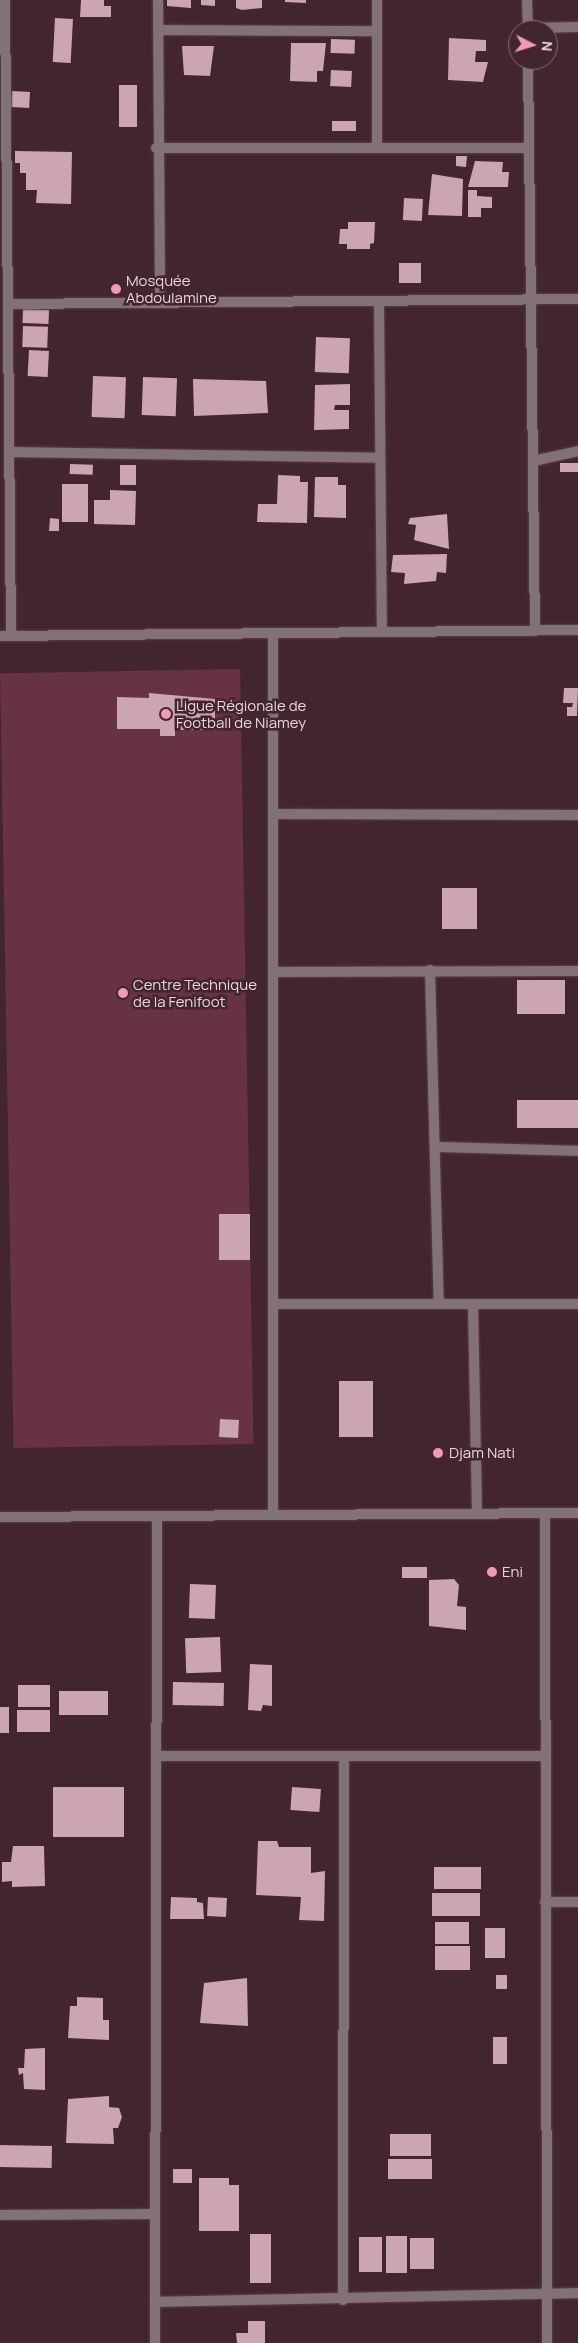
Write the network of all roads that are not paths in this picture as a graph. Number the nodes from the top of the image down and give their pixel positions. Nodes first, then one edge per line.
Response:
1 (5, 0) edge
2 (158, 0) edge
3 (377, 0) edge
4 (528, 0) edge
5 (528, 20) edge
6 (578, 27) edge
7 (558, 28) edge
8 (158, 30) junction
9 (377, 31) junction
10 (528, 70) edge
11 (156, 148) junction
12 (377, 148) junction
13 (529, 148) junction
14 (578, 299) edge
15 (531, 300) junction
16 (160, 302) junction
17 (379, 302) junction
18 (8, 304) junction
19 (578, 451) edge
20 (10, 452) junction
21 (379, 458) junction
22 (533, 461) junction
23 (578, 630) edge
24 (535, 631) junction
25 (382, 632) junction
26 (273, 633) junction
27 (0, 636) edge
28 (11, 636) junction
29 (273, 814) junction
30 (578, 815) edge
31 (430, 970) junction
32 (578, 971) edge
33 (274, 972) junction
34 (436, 1147) junction
35 (578, 1151) edge
36 (273, 1304) junction
37 (439, 1304) junction
38 (473, 1304) junction
39 (578, 1304) edge
40 (578, 1512) edge
41 (477, 1513) junction
42 (545, 1513) junction
43 (273, 1515) junction
44 (157, 1516) junction
45 (0, 1517) edge
46 (156, 1756) junction
47 (545, 1756) junction
48 (344, 1757) junction
49 (545, 1902) junction
50 (578, 1902) edge
51 (155, 2214) junction
52 (0, 2216) edge
53 (578, 2293) edge
54 (547, 2294) junction
55 (343, 2300) junction
56 (155, 2302) junction
57 (155, 2343) edge
58 (547, 2343) edge

1 - 18 street
2 - 8 street
3 - 9 street
4 - 5 street
6 - 7 street
8 - 9 street
8 - 11 street
9 - 12 street
10 - 13 street
11 - 12 street
11 - 16 street
12 - 13 street
13 - 15 street
14 - 15 street
15 - 17 street
15 - 22 street
16 - 17 street
16 - 18 street
17 - 21 street
18 - 20 street
19 - 22 street
20 - 21 street
20 - 28 street
21 - 25 street
22 - 24 street
23 - 24 street
24 - 25 street
25 - 26 street
26 - 28 street
26 - 29 street
27 - 28 street
29 - 30 street
29 - 33 street
31 - 32 street
31 - 33 street
31 - 34 street
33 - 36 street
34 - 35 street
34 - 37 street
36 - 37 street
36 - 43 street
37 - 38 street
38 - 39 street
38 - 41 street
40 - 42 street
41 - 42 street
41 - 43 street
42 - 47 street
43 - 44 street
44 - 45 street
44 - 46 street
46 - 48 street
46 - 51 street
47 - 48 street
47 - 49 street
48 - 55 street
49 - 50 street
49 - 54 street
51 - 52 street
51 - 56 street
53 - 54 street
54 - 55 street
54 - 58 street
55 - 56 street
56 - 57 street

